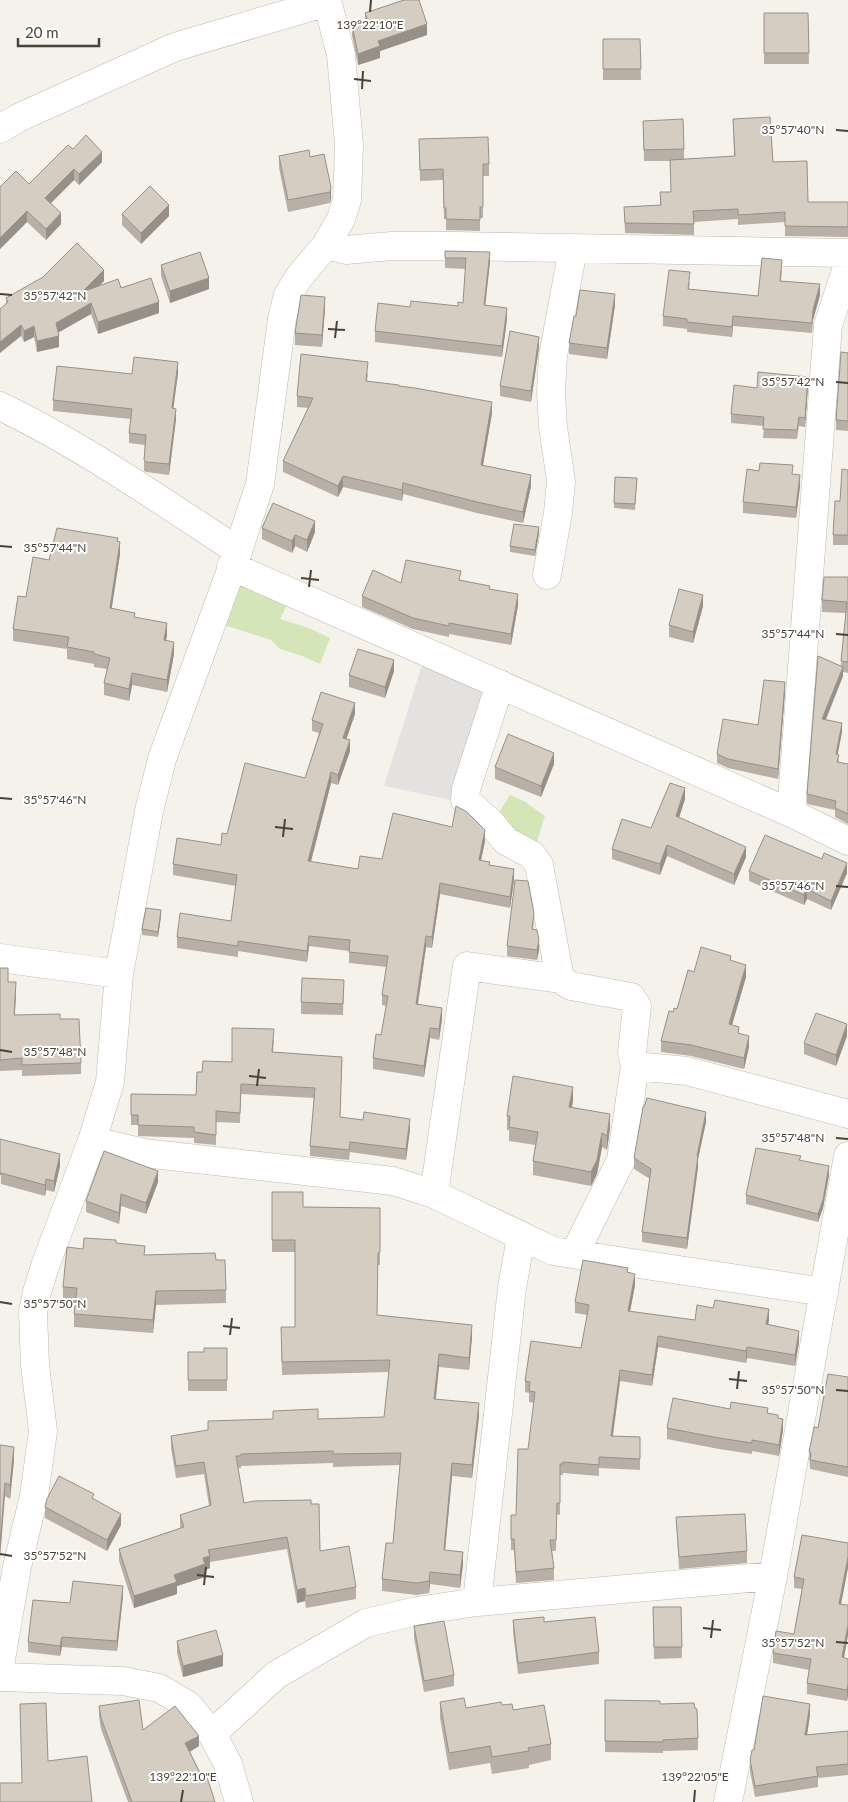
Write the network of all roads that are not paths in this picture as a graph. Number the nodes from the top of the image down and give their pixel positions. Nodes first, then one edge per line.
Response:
1 (327, 1) edge
2 (0, 129) edge
3 (326, 245) junction
4 (573, 249) junction
5 (848, 253) edge
6 (848, 265) edge
7 (0, 406) edge
8 (234, 558) junction
9 (547, 575) dead end
10 (500, 684) junction
11 (791, 813) junction
12 (848, 841) edge
13 (0, 958) edge
14 (119, 974) junction
15 (560, 979) junction
16 (635, 1066) junction
17 (848, 1114) edge
18 (92, 1141) junction
19 (848, 1156) edge
20 (434, 1194) junction
21 (521, 1237) junction
22 (574, 1253) junction
23 (824, 1292) junction
24 (773, 1576) junction
25 (478, 1602) junction
26 (0, 1665) edge
27 (0, 1677) edge
28 (212, 1734) junction
29 (239, 1802) edge
30 (728, 1802) edge

1 - 2 street
1 - 3 street
3 - 4 street
3 - 8 street
4 - 5 street
4 - 9 street
6 - 11 street
7 - 8 street
8 - 10 street
8 - 14 street
10 - 11 street
10 - 15 street
11 - 12 street
13 - 14 street
14 - 18 street
15 - 16 street
15 - 20 street
16 - 17 street
16 - 22 street
18 - 20 street
18 - 26 street
19 - 23 street
20 - 21 street
21 - 22 street
21 - 25 street
22 - 23 street
23 - 24 street
24 - 25 street
24 - 30 street
25 - 28 street
27 - 28 street
28 - 29 street

